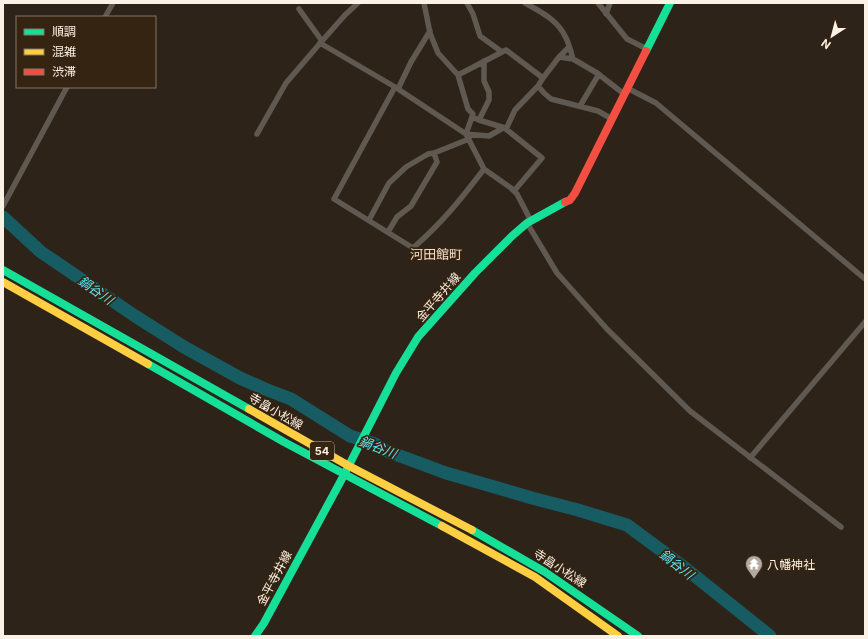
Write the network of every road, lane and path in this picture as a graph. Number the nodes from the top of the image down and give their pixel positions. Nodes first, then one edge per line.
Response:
1 (113, 3) edge
2 (358, 3) edge
3 (424, 3) edge
4 (467, 3) edge
5 (526, 3) edge
6 (598, 3) edge
7 (610, 3) edge
8 (670, 3) edge
9 (299, 9) dead end
10 (606, 14) junction
11 (106, 16) edge
12 (430, 31) junction
13 (321, 42) junction
14 (569, 47) junction
15 (646, 49) junction
16 (502, 52) junction
17 (559, 57) junction
18 (572, 59) junction
19 (484, 61) junction
20 (599, 74) junction
21 (458, 75) junction
22 (543, 78) junction
23 (538, 86) junction
24 (66, 88) edge
25 (397, 88) junction
26 (626, 91) junction
27 (580, 106) junction
28 (472, 118) junction
29 (612, 119) junction
30 (479, 120) junction
31 (505, 128) junction
32 (256, 134) dead end
33 (467, 137) junction
34 (434, 153) junction
35 (484, 169) junction
36 (514, 191) junction
37 (3, 206) edge
38 (369, 220) junction
39 (529, 222) junction
40 (388, 232) junction
41 (3, 270) edge
42 (865, 279) edge
43 (3, 282) edge
44 (865, 322) edge
45 (750, 458) junction
46 (349, 466) junction
47 (344, 476) junction
48 (841, 526) dead end
49 (255, 636) edge
50 (618, 636) edge
51 (638, 636) edge

1 - 11 street
2 - 13 street
3 - 12 street
4 - 16 street
5 - 14 street
6 - 10 street
7 - 10 street
8 - 15 main road, 金平寺井線
9 - 13 street
10 - 15 street
12 - 21 street
12 - 25 street
13 - 25 street
13 - 32 street
14 - 17 street
14 - 18 street
15 - 26 main road, 金平寺井線
16 - 19 street
16 - 22 street
17 - 18 street
17 - 22 street
18 - 20 street
19 - 21 street
19 - 30 street
20 - 26 street
20 - 27 street
21 - 28 street
22 - 23 street
23 - 27 street
23 - 31 street
24 - 37 street
25 - 33 street
25 - 38 street
26 - 29 main road, 金平寺井線
26 - 42 street
27 - 29 street
28 - 30 street
28 - 33 street
29 - 39 main road, 金平寺井線
30 - 31 street
31 - 33 street
31 - 36 street
33 - 34 street
33 - 35 street
34 - 38 street
34 - 40 street
35 - 36 street
35 - 40 street
36 - 39 street
38 - 40 street
39 - 45 street
39 - 46 main road, 金平寺井線
41 - 46 main road, 寺畠小松線 / 54
43 - 47 main road, 寺畠小松線 / 54
44 - 45 street
45 - 48 street
46 - 47 main road, 金平寺井線
46 - 51 main road, 寺畠小松線 / 54
47 - 49 main road, 金平寺井線
47 - 50 main road, 寺畠小松線 / 54

